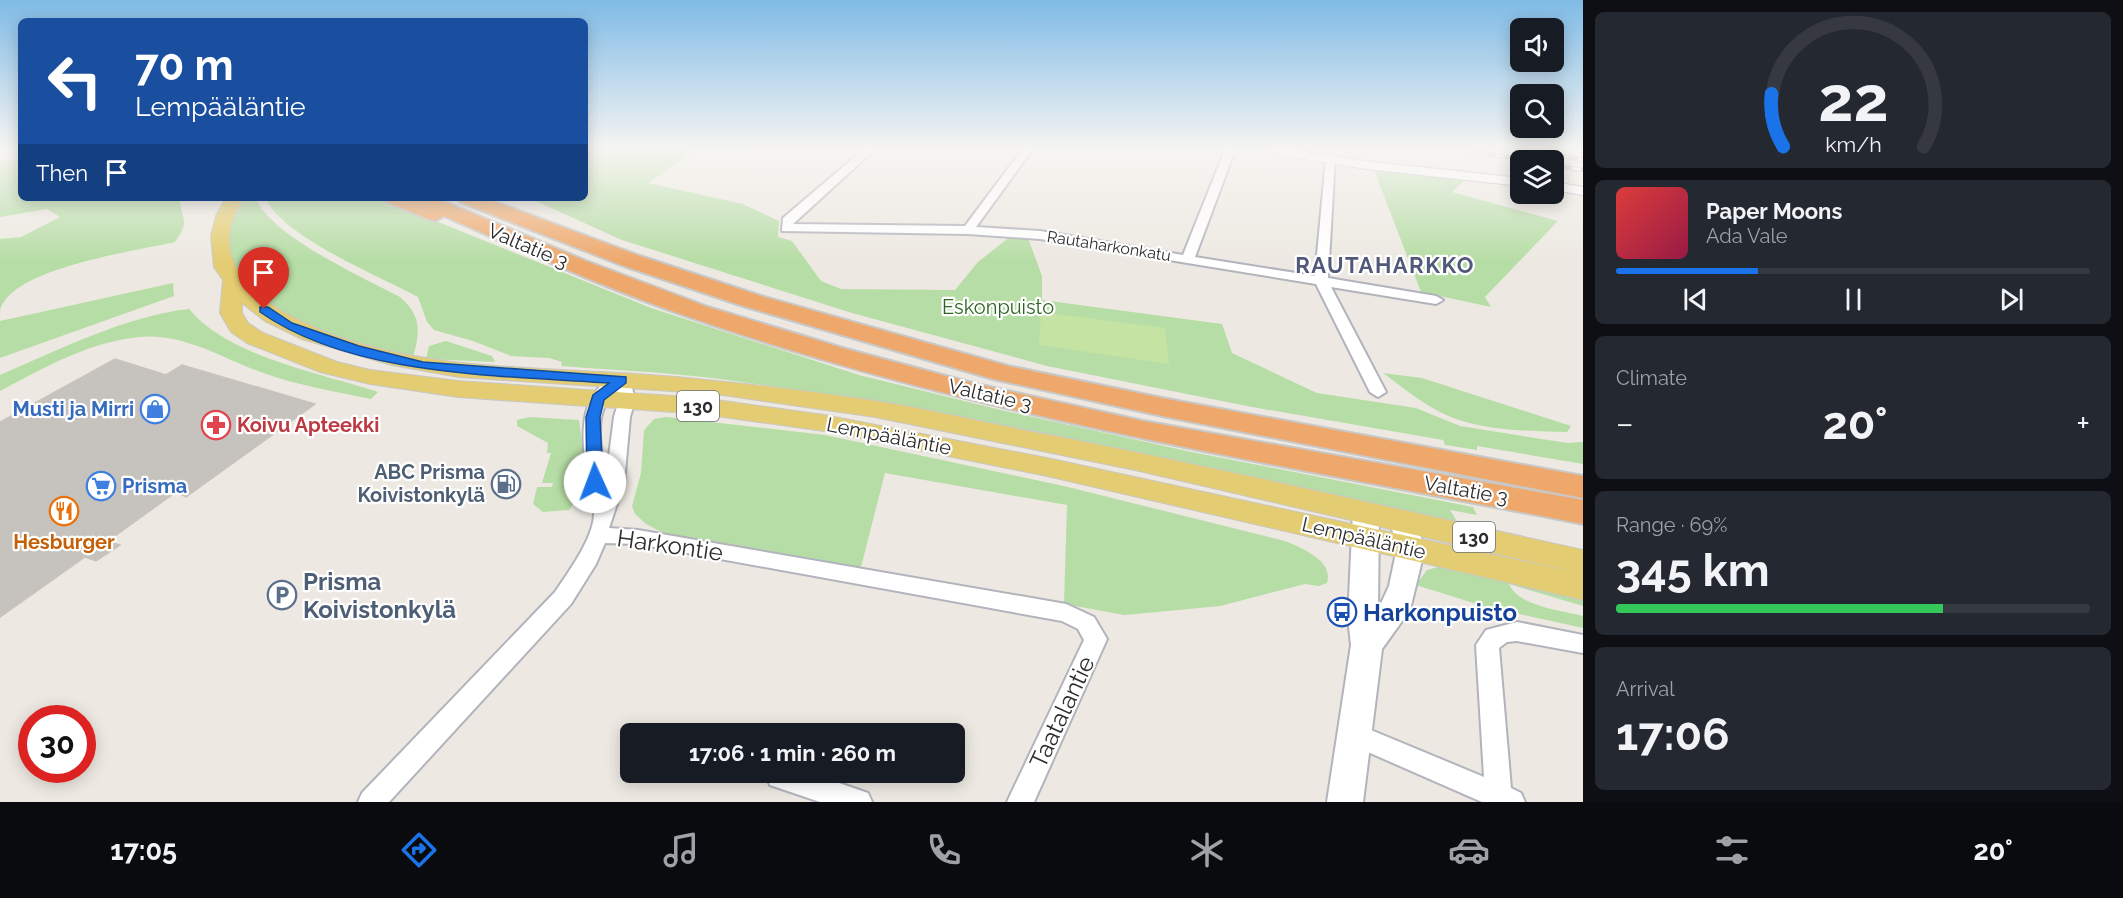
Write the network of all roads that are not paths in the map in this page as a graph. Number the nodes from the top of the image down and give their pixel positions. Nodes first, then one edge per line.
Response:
1 (825, 187) edge
2 (1000, 187) edge
3 (1216, 187) edge
4 (1329, 187) edge
5 (1564, 188) edge
6 (1583, 191) edge
7 (233, 201) edge
8 (400, 201) edge
9 (426, 201) edge
10 (475, 201) edge
11 (968, 231) junction
12 (517, 242) junction
13 (1188, 259) junction
14 (1321, 280) junction
15 (231, 283) junction
16 (1436, 300) dead end
17 (1378, 392) dead end
18 (615, 393) junction
19 (1583, 487) edge
20 (1583, 512) edge
21 (601, 524) junction
22 (1367, 525) junction
23 (1407, 535) junction
24 (1583, 562) edge
25 (1583, 587) edge
26 (1086, 623) joint
27 (1583, 644) edge
28 (1367, 645) junction
29 (1354, 734) junction
30 (801, 783) edge
31 (1505, 798) edge
32 (371, 802) edge
33 (859, 802) edge
34 (1020, 802) edge
35 (1345, 802) edge

1 - 11 street, Rautaharkonkatu
2 - 11 street
3 - 13 street
4 - 14 street
5 - 6 street
7 - 15 main road, Lempääläntie / 130
8 - 12 highway
9 - 12 highway, Valtatie 3
10 - 19 highway, Valtatie 3
11 - 13 street, Rautaharkonkatu
12 - 20 highway, Valtatie 3
13 - 14 street, Rautaharkonkatu
14 - 16 street, Rautaharkonkatu
14 - 17 street
15 - 18 main road, Lempääläntie / 130
15 - 18 main road, Lempääläntie / 130
18 - 21 street
18 - 21 street
18 - 22 main road, Lempääläntie / 130
21 - 26 street, Harkontie
21 - 32 street, Harkontie
22 - 23 main road, Lempääläntie / 130
22 - 28 main road
23 - 24 main road, Lempääläntie / 130
23 - 25 main road, Lempääläntie / 130
23 - 28 main road
26 - 34 street, Taatalantie
27 - 31 street
28 - 29 main road
29 - 31 street
29 - 35 main road
30 - 33 street

